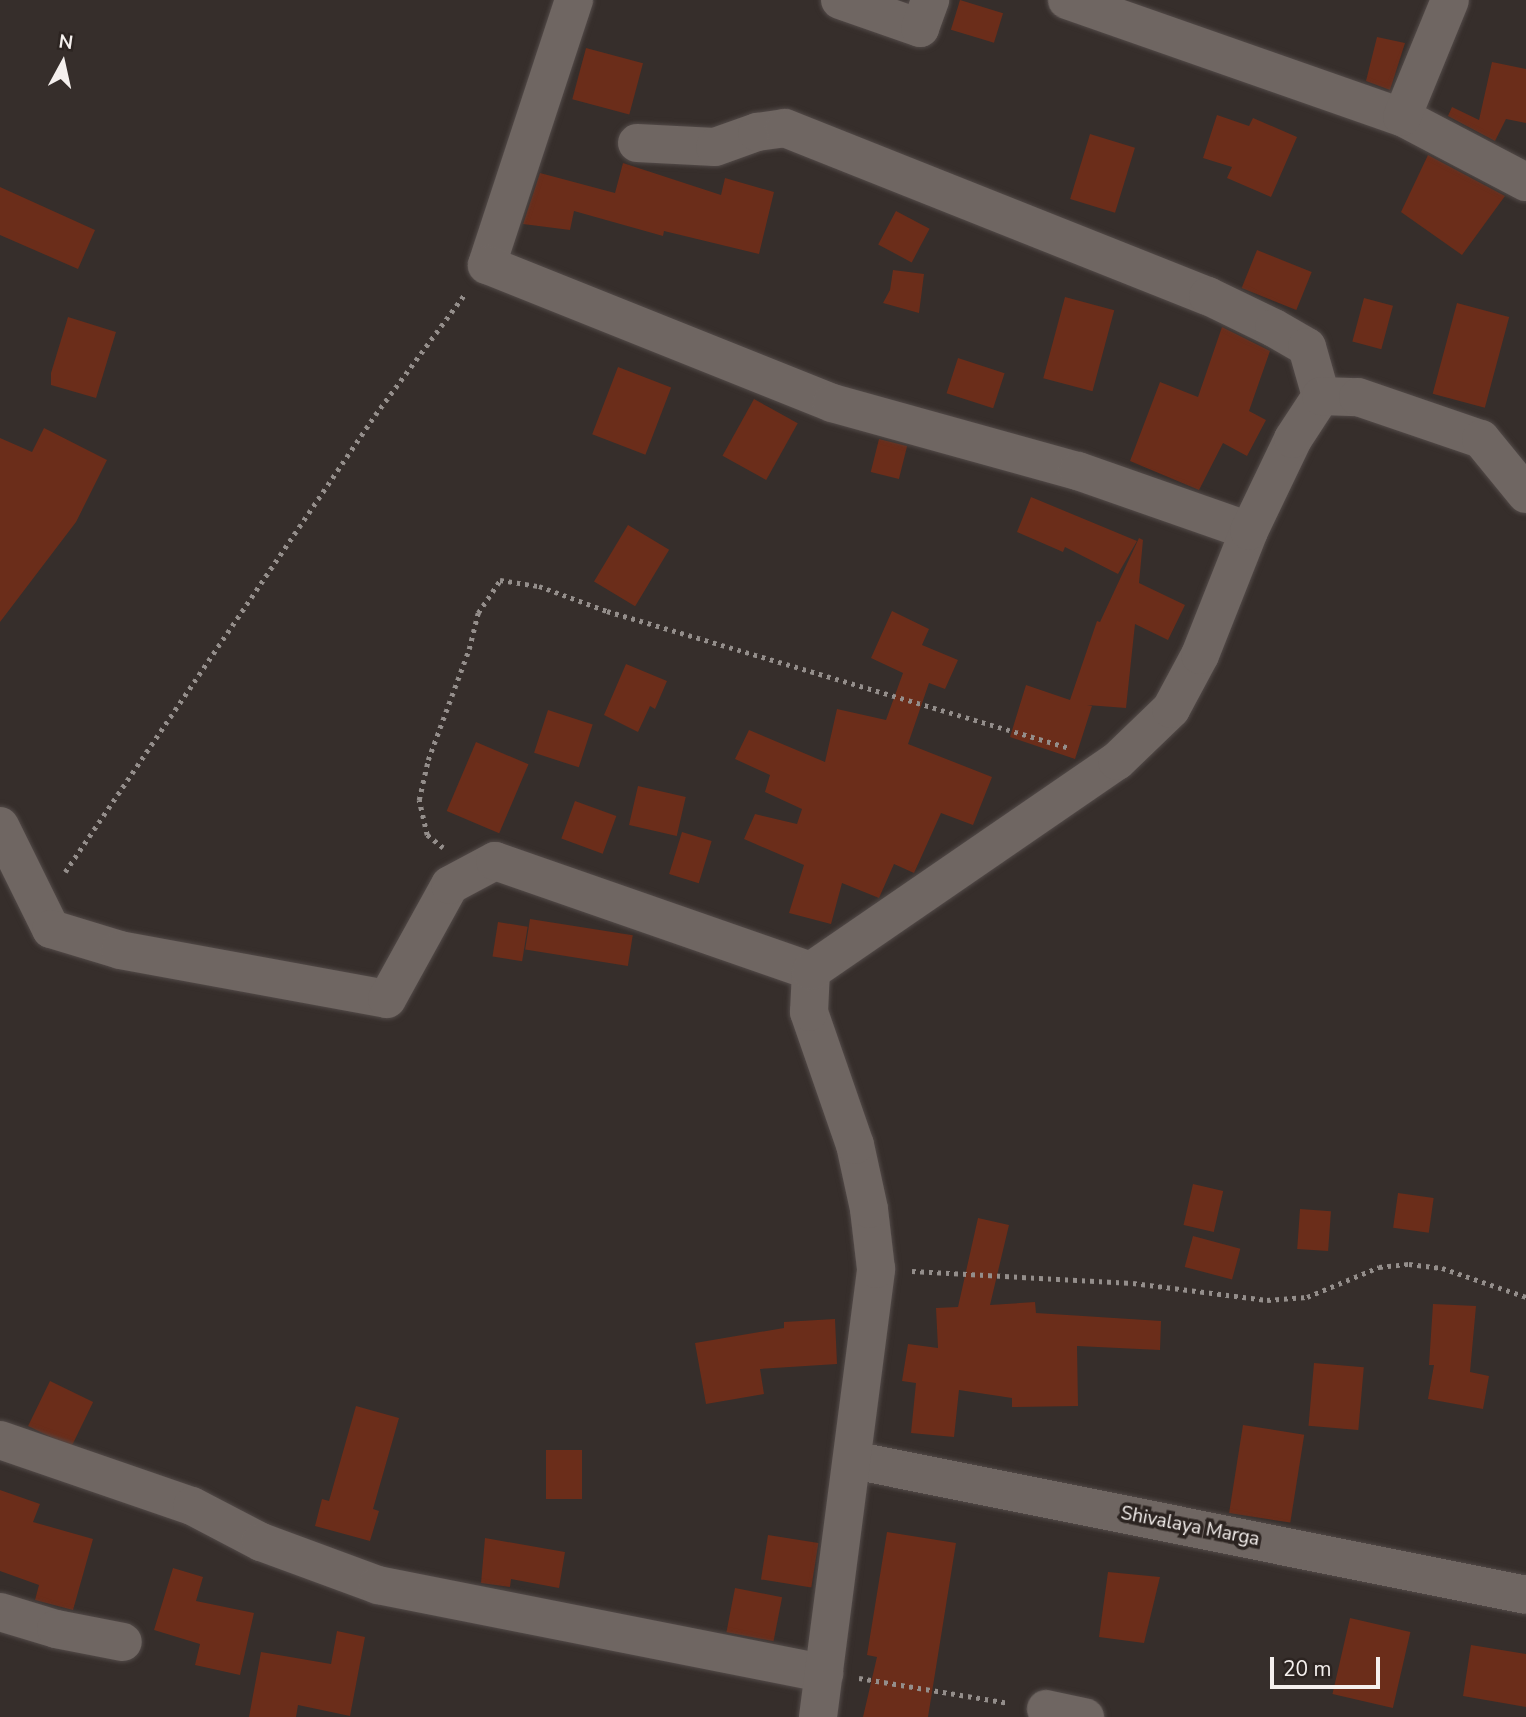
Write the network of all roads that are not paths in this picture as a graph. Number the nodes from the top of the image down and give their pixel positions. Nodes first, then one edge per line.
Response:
1 (574, 0) edge
2 (840, 0) edge
3 (930, 0) edge
4 (1067, 0) edge
5 (1450, 0) edge
6 (1402, 117) junction
7 (637, 143) dead end
8 (1526, 182) edge
9 (1321, 396) junction
10 (1526, 494) edge
11 (1249, 531) junction
12 (0, 826) edge
13 (811, 971) junction
14 (0, 1440) edge
15 (853, 1460) junction
16 (1526, 1595) edge
17 (0, 1612) edge
18 (122, 1642) dead end
19 (824, 1673) junction
20 (1046, 1709) road end
21 (818, 1717) edge
22 (1085, 1717) edge

1 - 11 street
2 - 3 street
4 - 6 street
5 - 6 street
6 - 8 street
7 - 9 street
9 - 10 street
9 - 11 street
11 - 13 street
12 - 13 street
13 - 15 street
14 - 19 street
15 - 16 street, Shivalaya Marga
15 - 19 street
17 - 18 street
19 - 21 street
20 - 22 street

